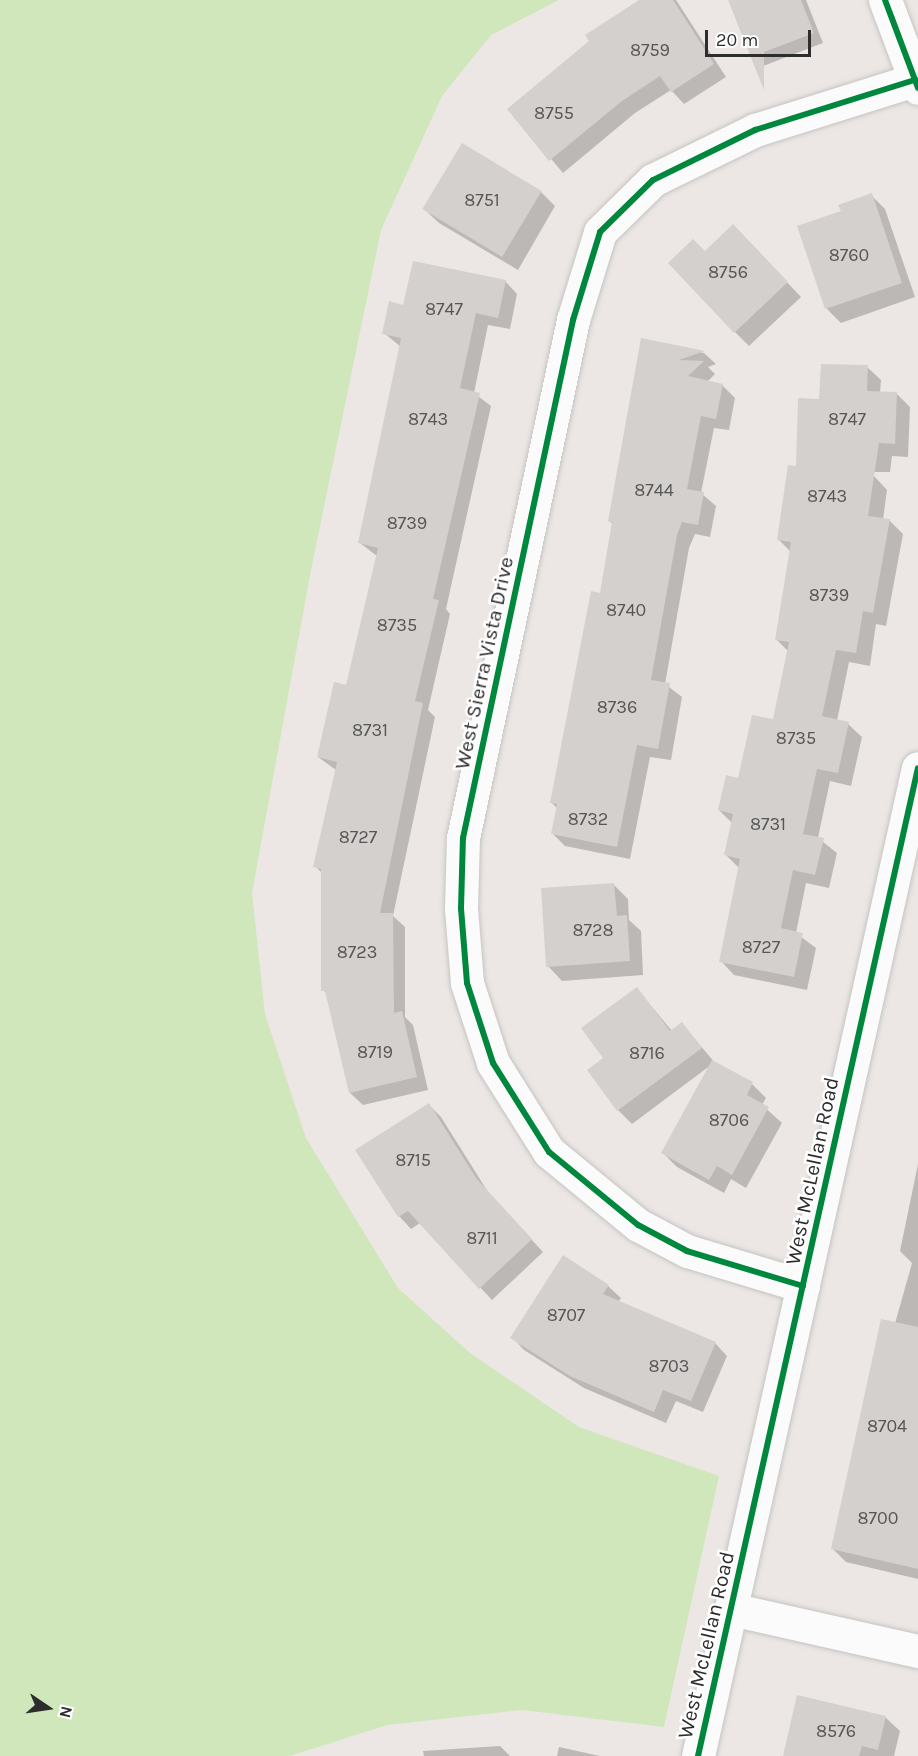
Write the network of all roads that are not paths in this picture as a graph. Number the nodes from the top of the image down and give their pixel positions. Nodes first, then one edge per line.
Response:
1 (885, 0) edge
2 (917, 84) edge
3 (918, 768) edge
4 (803, 1286) junction
5 (731, 1609) junction
6 (918, 1651) edge
7 (698, 1756) edge

1 - 2 street
2 - 4 street, West Sierra Vista Drive
3 - 4 street, West McLellan Road
4 - 5 street, West McLellan Road
5 - 6 street
5 - 7 street, West McLellan Road

